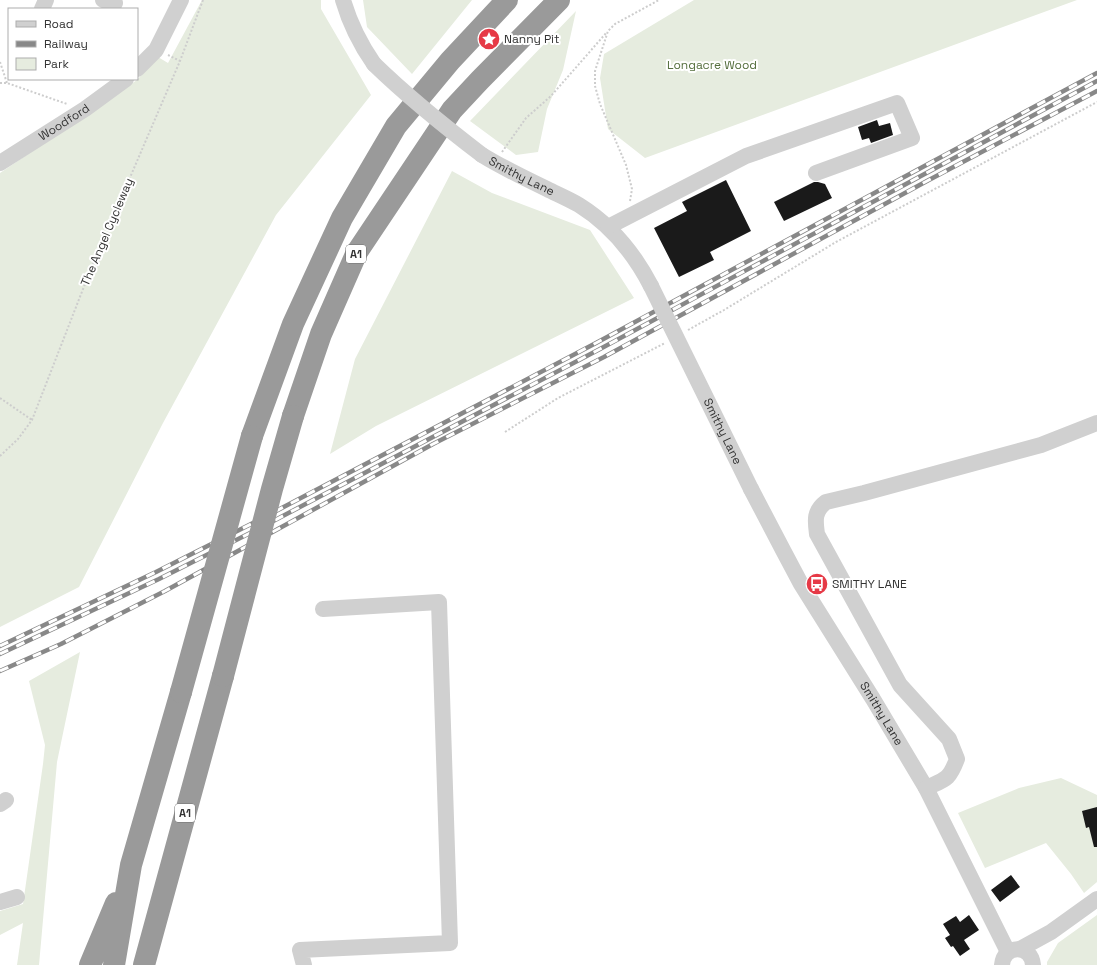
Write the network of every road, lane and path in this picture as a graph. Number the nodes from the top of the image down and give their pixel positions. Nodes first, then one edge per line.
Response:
1 (181, 0) edge
2 (203, 0) edge
3 (344, 0) edge
4 (507, 0) edge
5 (559, 0) edge
6 (659, 0) edge
7 (608, 31) junction
8 (0, 62) edge
9 (138, 67) edge
10 (125, 80) edge
11 (0, 83) edge
12 (7, 83) junction
13 (1097, 102) edge
14 (83, 110) junction
15 (488, 159) junction
16 (0, 163) edge
17 (816, 173) dead end
18 (628, 216) junction
19 (608, 226) junction
20 (684, 332) dead end
21 (670, 340) dead end
22 (0, 398) edge
23 (32, 420) junction
24 (1097, 423) edge
25 (505, 432) dead end
26 (0, 456) edge
27 (323, 609) dead end
28 (926, 788) junction
29 (132, 865) junction
30 (17, 897) dead end
31 (1097, 899) edge
32 (0, 902) edge
33 (1051, 932) junction
34 (1010, 955) edge
35 (146, 960) edge
36 (1033, 963) edge
37 (90, 965) edge
38 (114, 965) edge
39 (304, 965) edge

1 - 9 street
2 - 23 path, The Angel Cycleway
3 - 15 street, Smithy Lane, bridge
4 - 29 highway, A1, bridge
5 - 35 highway, A1, bridge
6 - 7 path
7 - 15 path
7 - 18 path
8 - 12 path
10 - 14 street, Woodford
11 - 12 path
12 - 14 path
13 - 20 path
14 - 16 street, Woodford
15 - 19 street, Smithy Lane
17 - 18 street
18 - 19 street
19 - 28 street, Smithy Lane, bridge
21 - 25 path
22 - 23 path
23 - 26 path, The Angel Cycleway
24 - 28 street
27 - 39 street
28 - 34 street, Smithy Lane
29 - 37 highway
29 - 38 highway, A1
30 - 32 street
31 - 33 street
33 - 34 street
33 - 36 street
34 - 36 street, Smithy Lane

